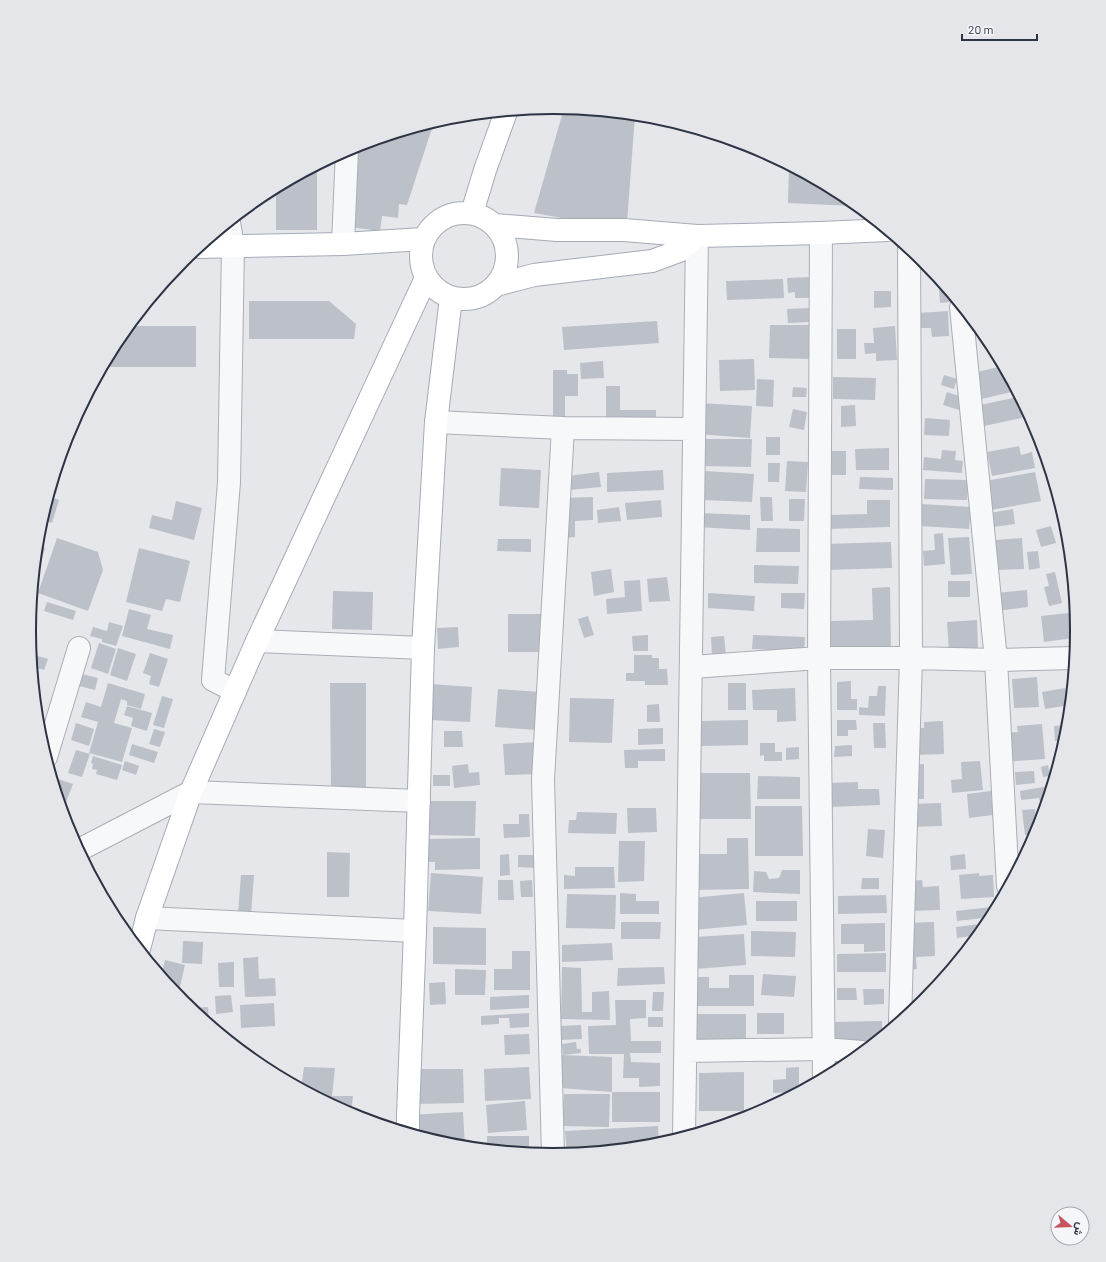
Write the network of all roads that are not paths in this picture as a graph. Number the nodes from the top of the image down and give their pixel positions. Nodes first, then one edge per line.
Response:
1 (504, 116) edge
2 (347, 157) edge
3 (472, 213) junction
4 (496, 225) junction
5 (230, 228) edge
6 (880, 230) edge
7 (821, 233) junction
8 (697, 236) junction
9 (423, 239) junction
10 (343, 244) junction
11 (233, 246) junction
12 (207, 247) edge
13 (909, 256) edge
14 (426, 278) junction
15 (496, 285) junction
16 (451, 298) junction
17 (962, 314) edge
18 (436, 422) junction
19 (564, 428) junction
20 (694, 429) junction
21 (257, 641) junction
22 (79, 648) dead end
23 (423, 648) junction
24 (819, 658) junction
25 (911, 658) junction
26 (1069, 658) edge
27 (996, 660) junction
28 (692, 667) junction
29 (235, 691) junction
30 (49, 746) edge
31 (191, 792) junction
32 (419, 801) junction
33 (83, 848) edge
34 (1008, 878) edge
35 (147, 918) junction
36 (415, 930) junction
37 (141, 943) edge
38 (900, 1014) edge
39 (824, 1049) junction
40 (686, 1050) junction
41 (854, 1051) edge
42 (824, 1071) edge
43 (408, 1127) edge
44 (684, 1131) edge
45 (553, 1148) edge

1 - 3 main road
2 - 10 street
3 - 4 main road
3 - 9 main road
4 - 8 main road
4 - 15 main road
5 - 11 street
6 - 7 main road
7 - 8 main road
7 - 24 street
8 - 15 main road
8 - 20 street
9 - 10 main road
9 - 14 main road
10 - 11 main road
11 - 12 main road
11 - 29 street
13 - 25 street
14 - 16 main road
14 - 21 main road
15 - 16 main road
16 - 18 main road
17 - 27 street
18 - 19 street
18 - 23 main road
19 - 20 street
19 - 45 street
20 - 28 street
21 - 23 street
21 - 29 main road
22 - 30 street
23 - 32 main road
24 - 25 street
24 - 28 street
24 - 39 street
25 - 27 street
25 - 38 street
26 - 27 street
27 - 34 street
28 - 40 street
29 - 31 main road
31 - 32 street
31 - 33 street
31 - 35 main road
32 - 36 main road
35 - 36 street
35 - 37 main road
36 - 43 main road
39 - 40 street
39 - 41 street
39 - 42 street
40 - 44 street

